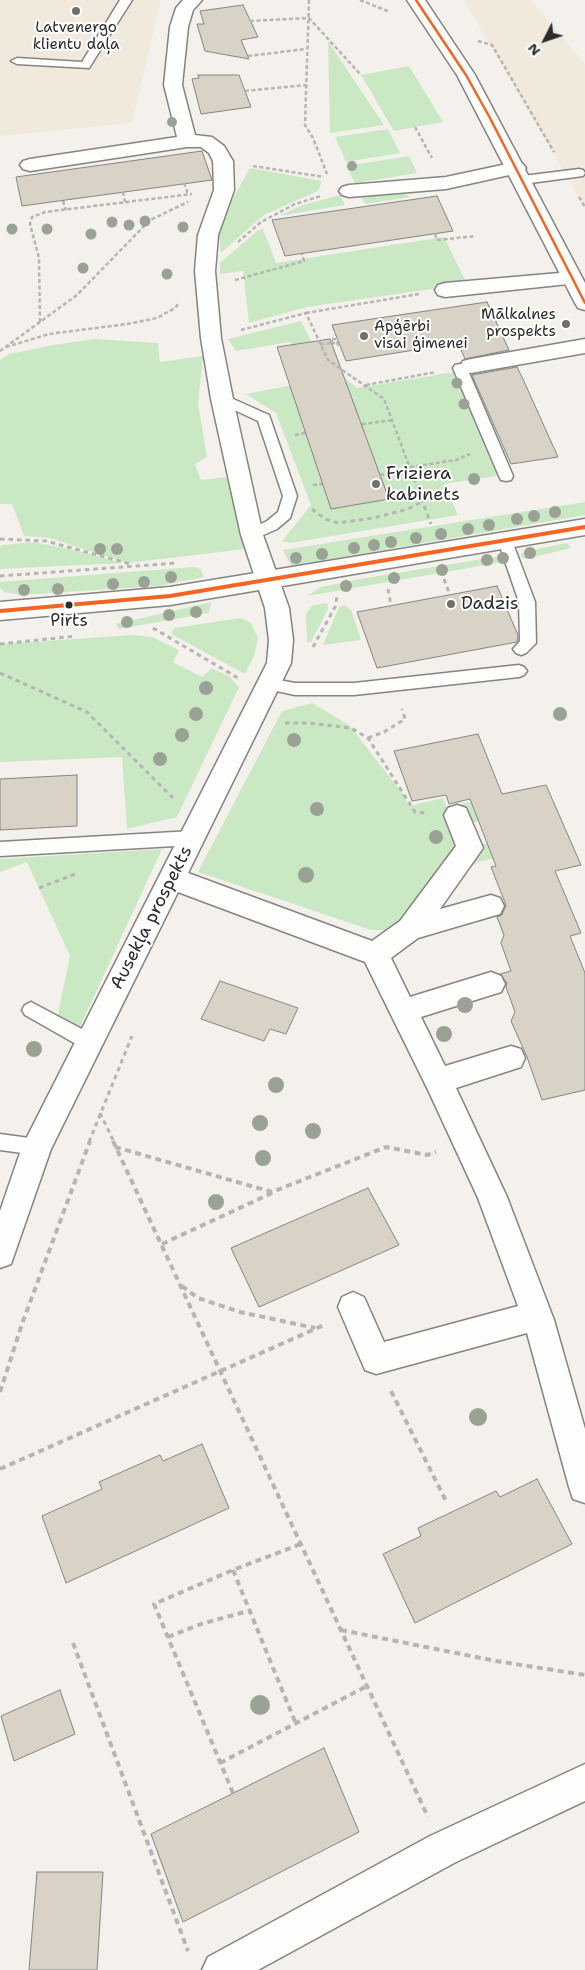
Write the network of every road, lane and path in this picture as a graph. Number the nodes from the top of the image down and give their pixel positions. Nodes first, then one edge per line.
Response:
1 (126, 0) edge
2 (193, 0) edge
3 (309, 0) edge
4 (416, 0) edge
5 (309, 18) junction
6 (250, 21) dead end
7 (492, 44) dead end
8 (306, 49) junction
9 (248, 56) dead end
10 (17, 61) dead end
11 (361, 74) dead end
12 (306, 85) junction
13 (245, 90) dead end
14 (415, 127) dead end
15 (187, 141) junction
16 (223, 161) junction
17 (30, 165) dead end
18 (520, 174) junction
19 (573, 174) junction
20 (446, 183) junction
21 (184, 184) dead end
22 (224, 190) junction
23 (349, 191) joint
24 (123, 192) dead end
25 (202, 192) junction
26 (188, 194) junction
27 (64, 200) dead end
28 (125, 202) junction
29 (585, 207) edge
30 (66, 210) junction
31 (435, 234) dead end
32 (476, 236) dead end
33 (302, 254) dead end
34 (571, 278) junction
35 (206, 279) junction
36 (445, 290) joint
37 (585, 303) edge
38 (306, 313) junction
39 (40, 322) junction
40 (211, 338) junction
41 (338, 343) dead end
42 (320, 344) junction
43 (585, 346) edge
44 (6, 347) junction
45 (0, 351) edge
46 (466, 367) junction
47 (366, 385) junction
48 (222, 399) junction
49 (393, 420) junction
50 (362, 424) dead end
51 (456, 460) dead end
52 (410, 467) junction
53 (411, 472) junction
54 (380, 475) dead end
55 (506, 476) dead end
56 (422, 502) junction
57 (312, 508) dead end
58 (431, 524) dead end
59 (585, 527) edge
60 (252, 535) junction
61 (0, 539) edge
62 (505, 541) junction
63 (179, 563) dead end
64 (132, 567) junction
65 (0, 576) edge
66 (443, 578) dead end
67 (269, 581) junction
68 (388, 588) dead end
69 (450, 595) dead end
70 (337, 596) dead end
71 (391, 606) dead end
72 (0, 612) edge
73 (153, 628) dead end
74 (521, 648) dead end
75 (311, 651) dead end
76 (519, 671) dead end
77 (0, 674) edge
78 (257, 683) junction
79 (396, 685) junction
80 (281, 730) dead end
81 (368, 738) junction
82 (179, 805) dead end
83 (457, 815) joint
84 (192, 838) junction
85 (0, 849) edge
86 (170, 878) junction
87 (491, 906) dead end
88 (410, 929) junction
89 (375, 954) junction
90 (491, 984) dead end
91 (31, 1010) dead end
92 (402, 1011) junction
93 (135, 1027) dead end
94 (89, 1042) junction
95 (512, 1058) dead end
96 (438, 1081) junction
97 (100, 1113) junction
98 (465, 1141) junction
99 (0, 1142) edge
100 (37, 1147) junction
101 (115, 1147) junction
102 (272, 1192) junction
103 (162, 1244) junction
104 (0, 1254) edge
105 (181, 1286) junction
106 (342, 1315) joint
107 (539, 1320) junction
108 (316, 1329) junction
109 (376, 1358) junction
110 (221, 1370) junction
111 (0, 1392) edge
112 (0, 1470) edge
113 (585, 1487) edge
114 (446, 1501) dead end
115 (301, 1544) junction
116 (233, 1570) junction
117 (248, 1611) junction
118 (341, 1630) junction
119 (168, 1637) junction
120 (73, 1643) dead end
121 (585, 1675) edge
122 (367, 1686) junction
123 (296, 1724) junction
124 (220, 1763) junction
125 (585, 1782) edge
126 (232, 1793) dead end
127 (443, 1849) junction
128 (207, 1966) edge

1 - 10 lane
2 - 15 street
3 - 5 path
4 - 18 street
5 - 6 path
5 - 8 path
5 - 11 path
7 - 19 path
8 - 9 path
8 - 12 path
12 - 13 path
12 - 16 path
14 - 20 path
15 - 16 street
15 - 17 street
16 - 22 street
18 - 19 lane
18 - 20 street
18 - 34 street
19 - 29 path
20 - 23 street
21 - 26 path
22 - 25 path
22 - 35 street, Ausekļa prospekts
23 - 35 path
24 - 28 path
25 - 26 path
25 - 39 path
26 - 28 path
27 - 30 path
28 - 30 path
30 - 39 path
31 - 32 path
33 - 35 path
34 - 36 street
34 - 37 street
35 - 40 street, Ausekļa prospekts
35 - 44 path
36 - 38 path
38 - 40 path
38 - 42 path
39 - 44 path
40 - 48 street, Ausekļa prospekts
41 - 42 path
42 - 47 path
43 - 46 street
44 - 45 path
46 - 47 path
46 - 55 lane
47 - 49 path
48 - 60 street, Ausekļa prospekts
48 - 60 lane
49 - 50 path
49 - 52 path
51 - 52 path
52 - 53 path
53 - 54 path
53 - 56 path
56 - 57 path
56 - 58 path
59 - 62 street
60 - 67 street, Ausekļa prospekts
61 - 64 path
62 - 67 street
62 - 74 lane
63 - 64 path
64 - 65 path
66 - 69 path
67 - 72 street
67 - 78 street, Ausekļa prospekts
68 - 71 path
70 - 75 path
73 - 78 path
76 - 79 lane
77 - 82 path
78 - 79 lane
78 - 84 street, Ausekļa prospekts
79 - 81 path
80 - 81 path
81 - 83 path
83 - 88 street
84 - 85 lane
84 - 86 street, Ausekļa prospekts
86 - 89 street
86 - 94 street, Ausekļa prospekts
87 - 88 street
88 - 89 street
89 - 92 street
90 - 92 street
91 - 94 lane
92 - 96 street
93 - 97 path
94 - 100 street, Ausekļa prospekts
95 - 96 street
96 - 98 street
97 - 101 path
97 - 111 path
98 - 102 path
98 - 107 street
99 - 100 lane
100 - 104 street, Ausekļa prospekts
101 - 102 path
101 - 103 path
102 - 103 path
103 - 105 path
105 - 108 path
105 - 110 path
106 - 108 path
106 - 109 street
107 - 109 street
107 - 113 street
108 - 110 path
109 - 114 path
110 - 112 path
110 - 115 path
115 - 116 path
115 - 118 path
116 - 117 path
116 - 119 path
117 - 119 path
117 - 123 path
118 - 121 path
118 - 122 path
119 - 124 path
120 - 128 path
122 - 123 path
122 - 127 path
123 - 124 path
124 - 126 path
125 - 127 street
127 - 128 street

